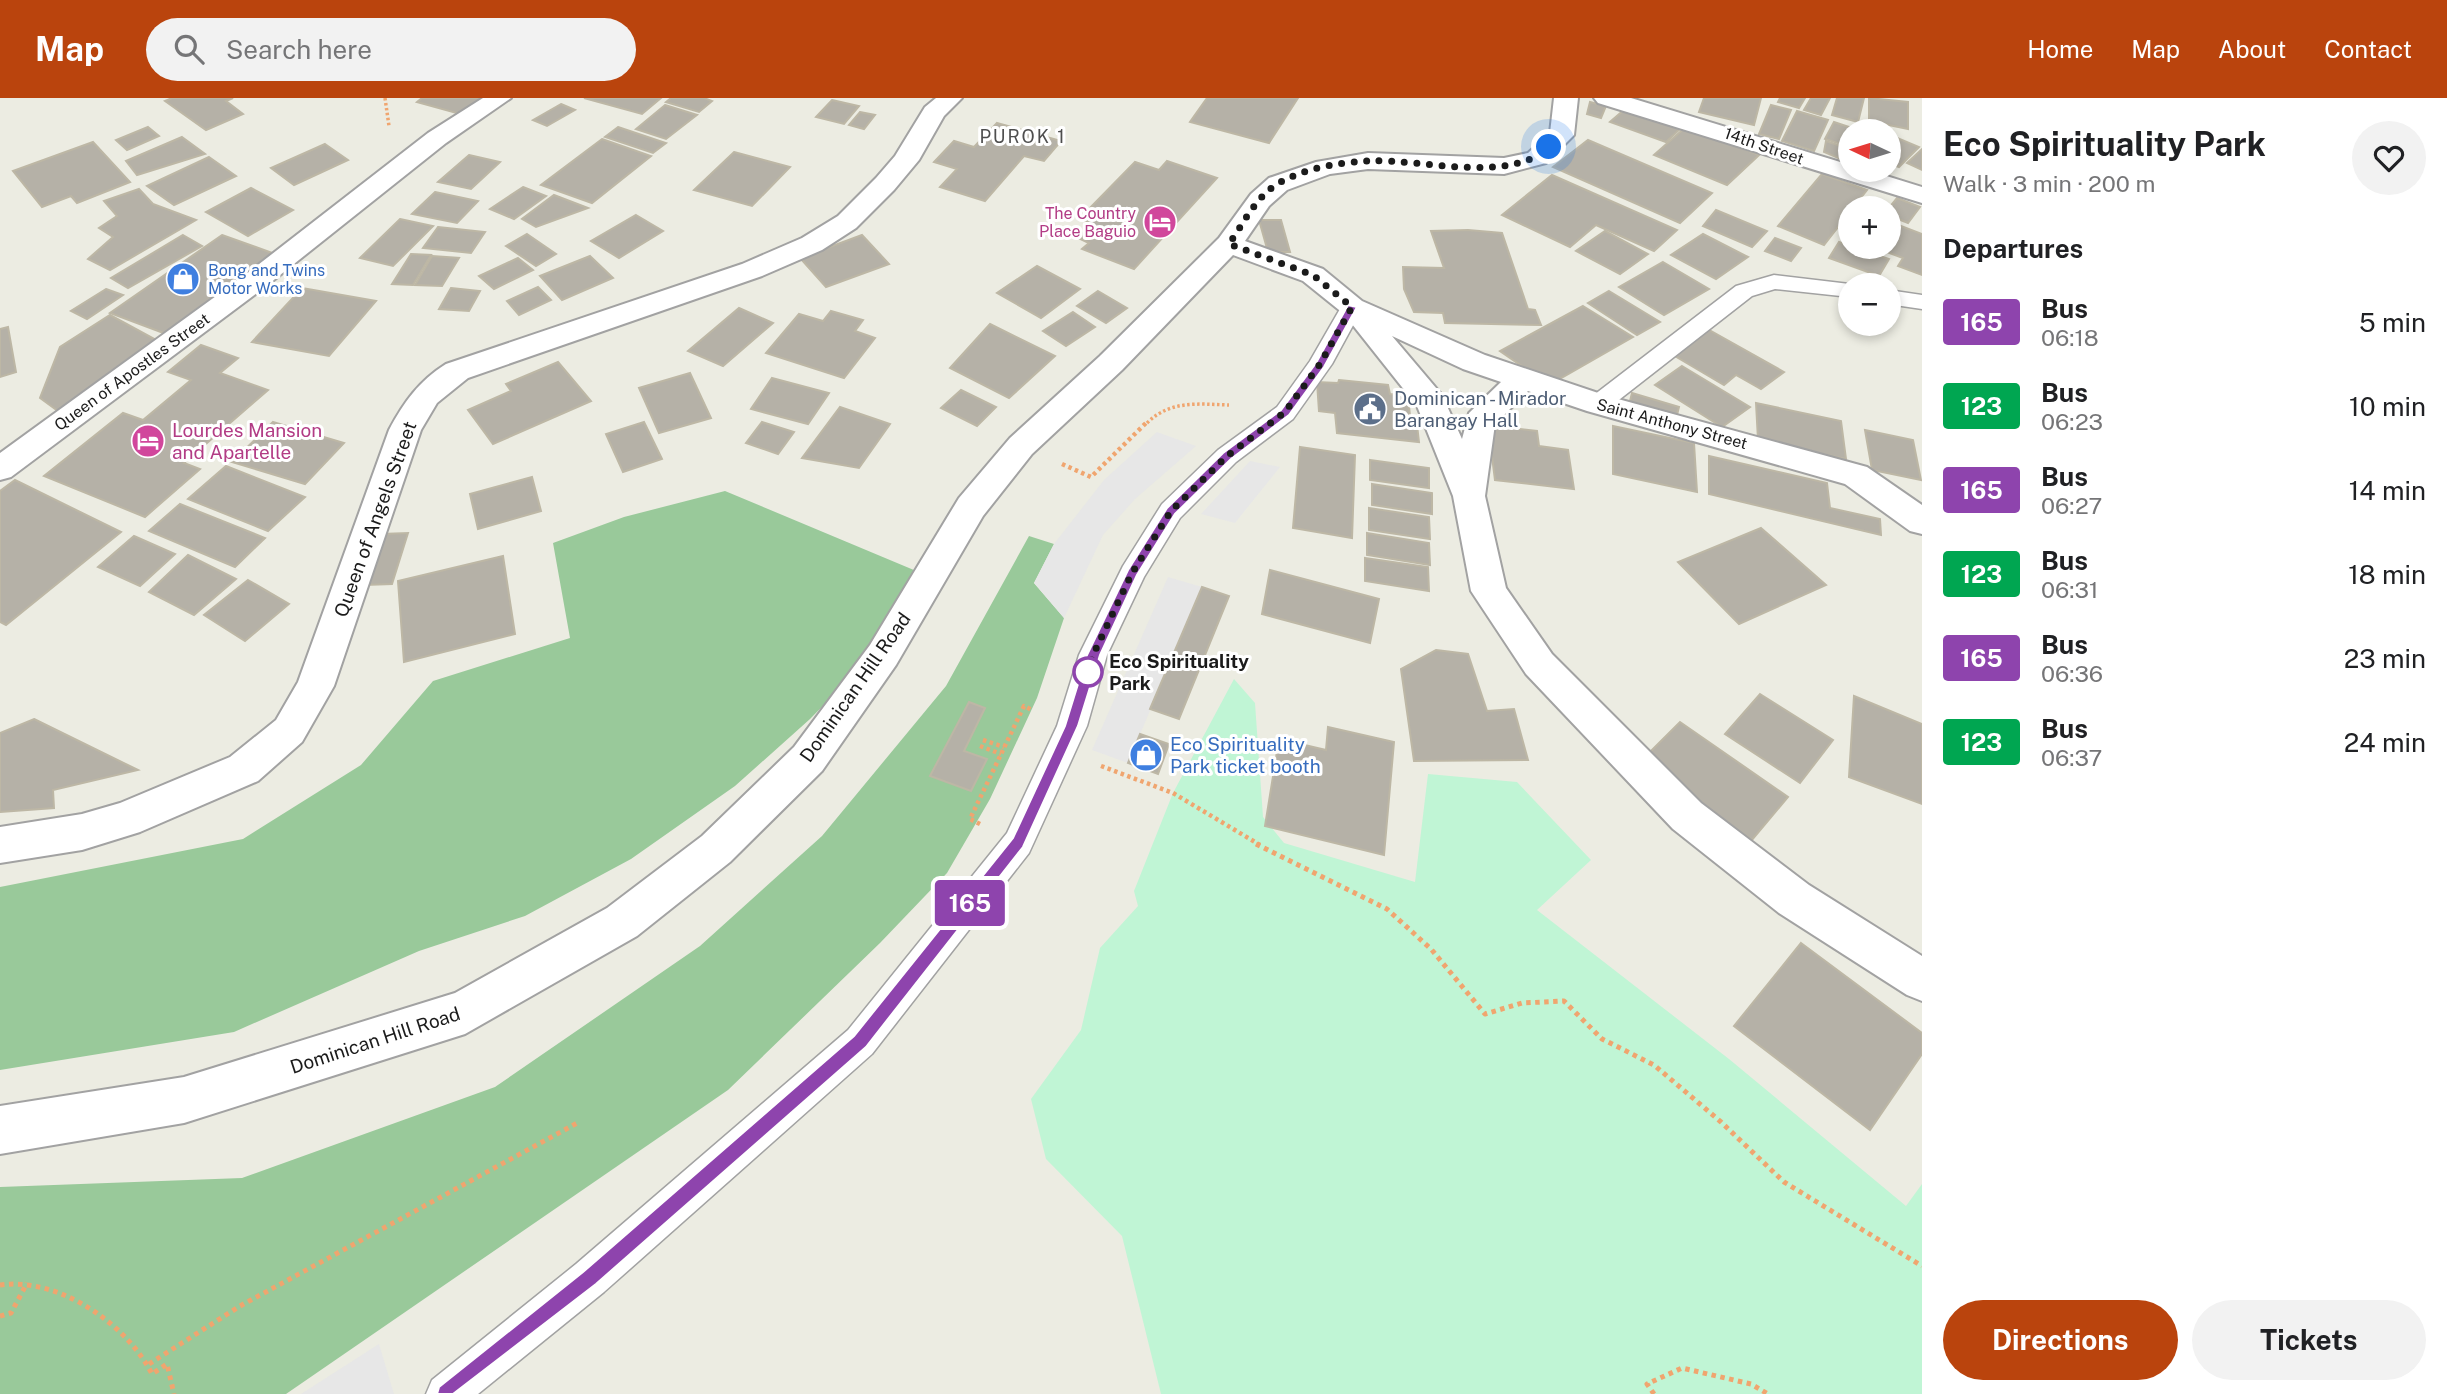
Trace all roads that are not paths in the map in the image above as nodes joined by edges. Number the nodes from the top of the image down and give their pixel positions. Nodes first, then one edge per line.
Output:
1 (499, 98) edge
2 (950, 98) edge
3 (1566, 98) edge
4 (1606, 98) edge
5 (1922, 195) edge
6 (1229, 244) junction
7 (1838, 289) edge
8 (1901, 299) edge
9 (1922, 302) edge
10 (1352, 307) junction
11 (1523, 379) junction
12 (1598, 404) junction
13 (0, 469) edge
14 (1469, 496) junction
15 (1922, 522) edge
16 (0, 845) edge
17 (1922, 980) edge
18 (0, 1130) edge
19 (446, 1394) edge

1 - 13 street, Queen of Apostles Street
2 - 16 street, Queen of Angels Street
3 - 6 street, Dominican Hill Road
4 - 5 street, 14th Street
6 - 10 street, Saint Anthony Street
6 - 18 street, Dominican Hill Road
7 - 12 lane
8 - 9 lane
10 - 11 street, Saint Anthony Street
10 - 14 street
10 - 19 lane
11 - 12 street, Saint Anthony Street
11 - 14 street
12 - 15 street, Saint Anthony Street
14 - 17 street

